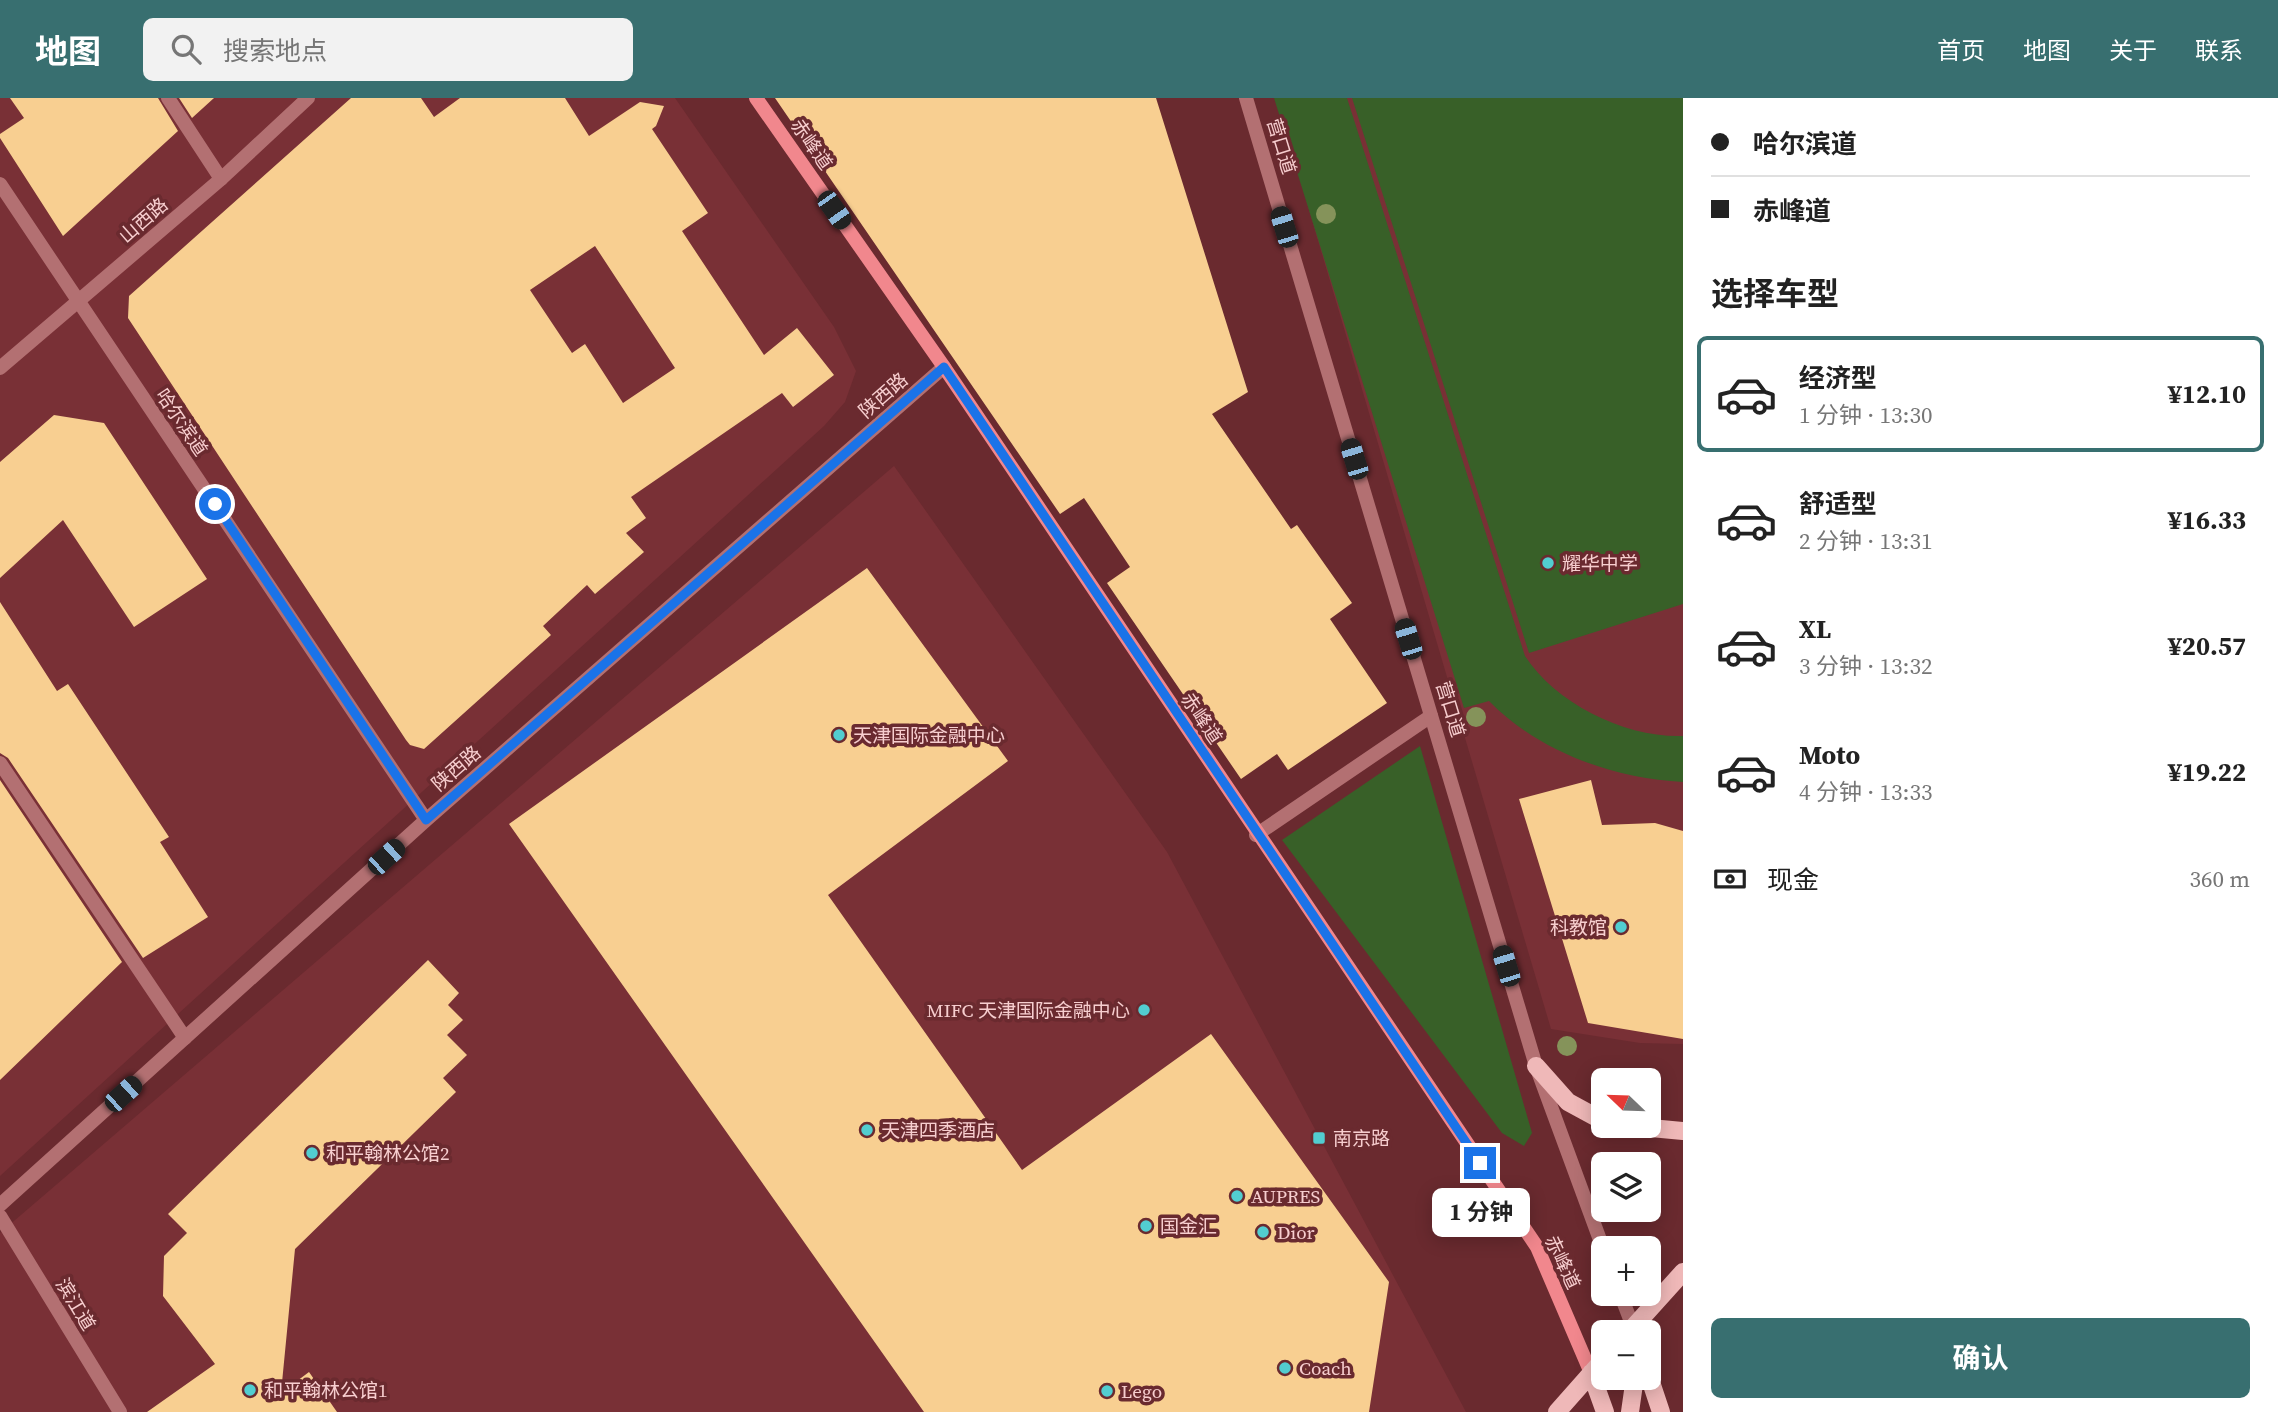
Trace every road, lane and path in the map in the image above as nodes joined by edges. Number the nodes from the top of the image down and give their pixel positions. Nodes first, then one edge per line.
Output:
1 (168, 98) edge
2 (308, 98) edge
3 (756, 98) edge
4 (1246, 98) edge
5 (221, 178) junction
6 (0, 184) edge
7 (79, 301) junction
8 (944, 367) junction
9 (0, 368) edge
10 (1431, 716) junction
11 (0, 763) edge
12 (426, 820) junction
13 (1256, 835) junction
14 (185, 1038) junction
15 (1536, 1066) junction
16 (1591, 1114) edge
17 (1661, 1129) edge
18 (1683, 1131) edge
19 (0, 1205) edge
20 (0, 1216) edge
21 (1599, 1236) edge
22 (1683, 1272) edge
23 (1642, 1320) edge
24 (1591, 1354) edge
25 (1591, 1373) edge
26 (1601, 1390) edge
27 (1633, 1390) edge
28 (1654, 1390) edge
29 (120, 1412) edge
30 (1557, 1412) edge
31 (1605, 1412) edge
32 (1630, 1412) edge
33 (1661, 1412) edge

1 - 5 street
2 - 5 street, 山西路
3 - 8 main road, 赤峰道
4 - 10 street, 营口道
5 - 7 street, 山西路
6 - 7 street, 哈尔滨道
7 - 9 street, 山西路
7 - 12 street, 哈尔滨道
8 - 12 street, 陕西路
8 - 13 main road, 赤峰道
10 - 13 street
10 - 15 street, 营口道
11 - 14 street
12 - 14 street, 陕西路
13 - 24 main road, 赤峰道
14 - 19 street, 陕西路
15 - 16 main road
15 - 21 street, 营口道
17 - 18 main road
20 - 29 street, 滨江道
22 - 23 main road
25 - 30 main road
26 - 31 main road
27 - 32 main road
28 - 33 main road

